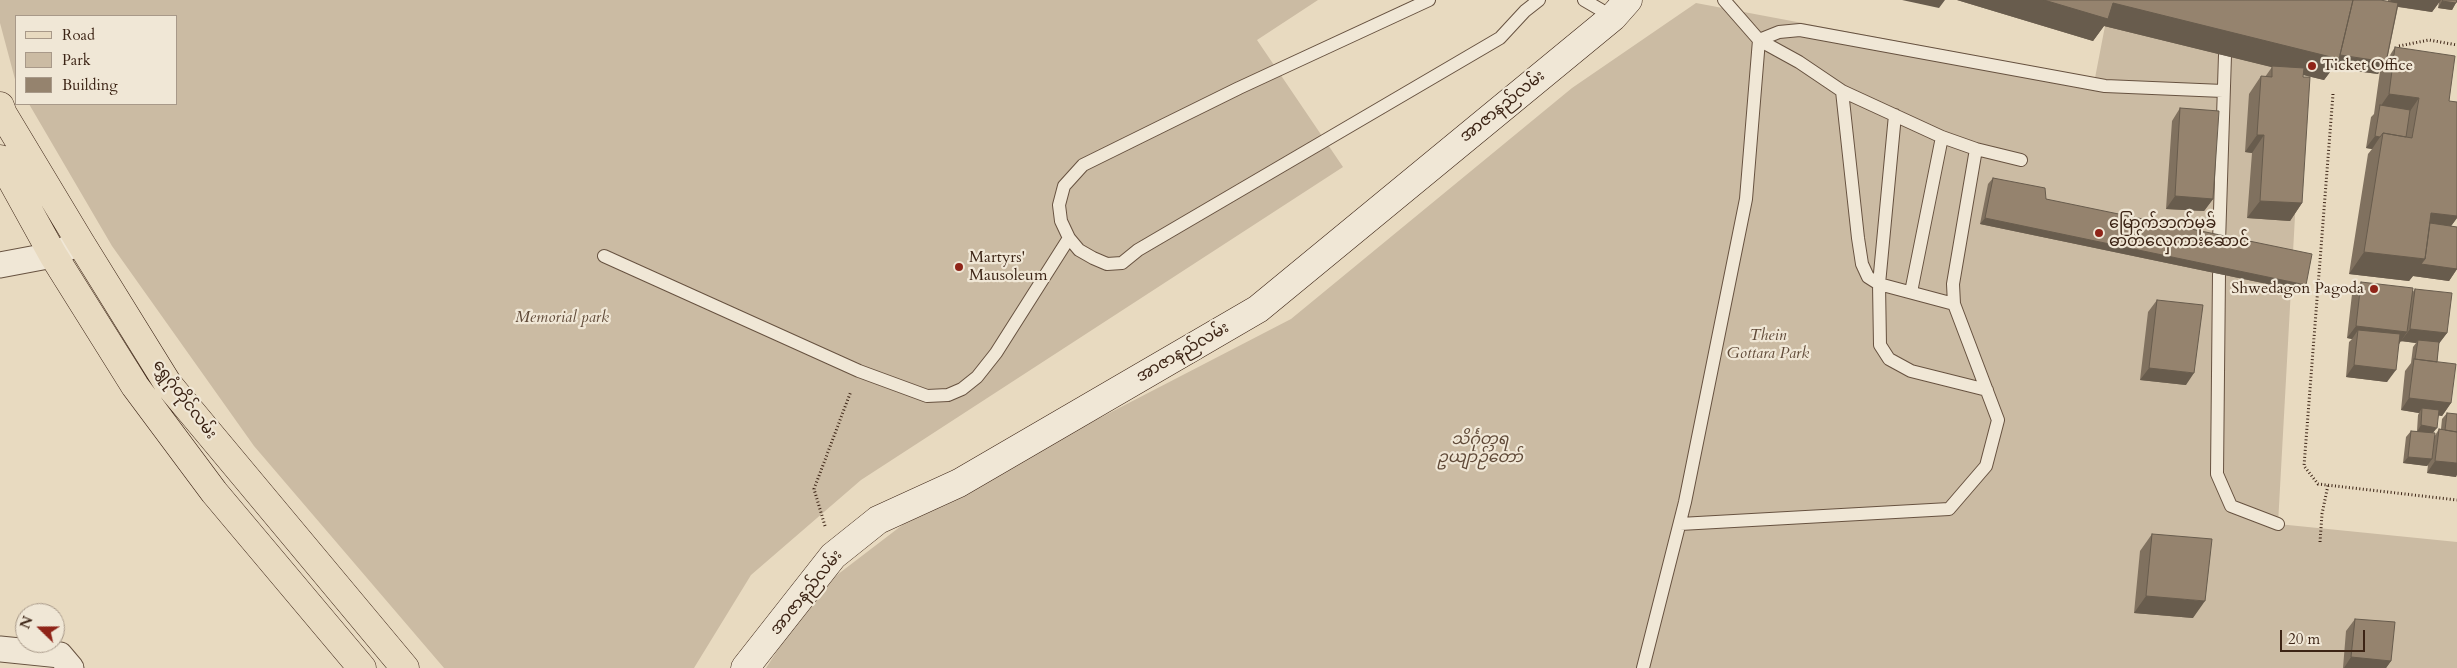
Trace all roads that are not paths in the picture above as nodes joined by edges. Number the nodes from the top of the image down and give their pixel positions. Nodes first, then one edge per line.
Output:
1 (1429, 0) edge
2 (1540, 0) edge
3 (1584, 0) edge
4 (1646, 0) edge
5 (1724, 0) edge
6 (1621, 8) edge
7 (1760, 40) junction
8 (2225, 55) edge
9 (1842, 91) junction
10 (2222, 91) junction
11 (0, 106) edge
12 (1895, 115) junction
13 (1942, 137) junction
14 (1976, 149) junction
15 (0, 159) edge
16 (2021, 160) dead end
17 (1068, 238) junction
18 (80, 242) junction
19 (2218, 242) edge
20 (53, 255) junction
21 (604, 256) dead end
22 (0, 265) edge
23 (2219, 274) edge
24 (1880, 284) junction
25 (1910, 292) junction
26 (1954, 304) junction
27 (1987, 390) junction
28 (1680, 524) junction
29 (2278, 524) dead end
30 (0, 649) edge
31 (71, 668) edge
32 (362, 668) edge
33 (405, 668) edge
34 (746, 668) edge
35 (1643, 668) edge

1 - 17 lane
2 - 17 lane
3 - 6 lane
4 - 6 main road, အာဇာနည်လမ်း
5 - 7 lane
6 - 34 main road, အာဇာနည်လမ်း
7 - 9 lane
7 - 10 lane
7 - 28 lane
8 - 10 lane
9 - 12 lane
9 - 24 lane
10 - 19 lane
11 - 18 main road, ရွှေဂုံတိုင်လမ်း
12 - 13 lane
12 - 24 lane
13 - 14 lane
13 - 25 lane
14 - 16 lane
14 - 26 lane
15 - 20 main road, ရွှေဂုံတိုင်လမ်း
17 - 21 lane
18 - 20 street
18 - 33 main road, ရွှေဂုံတိုင်လမ်း
20 - 22 street
20 - 32 main road, ရွှေဂုံတိုင်လမ်း
23 - 29 lane
24 - 25 lane
24 - 27 lane
25 - 26 lane
26 - 27 lane
27 - 28 lane
28 - 35 lane
30 - 31 street

